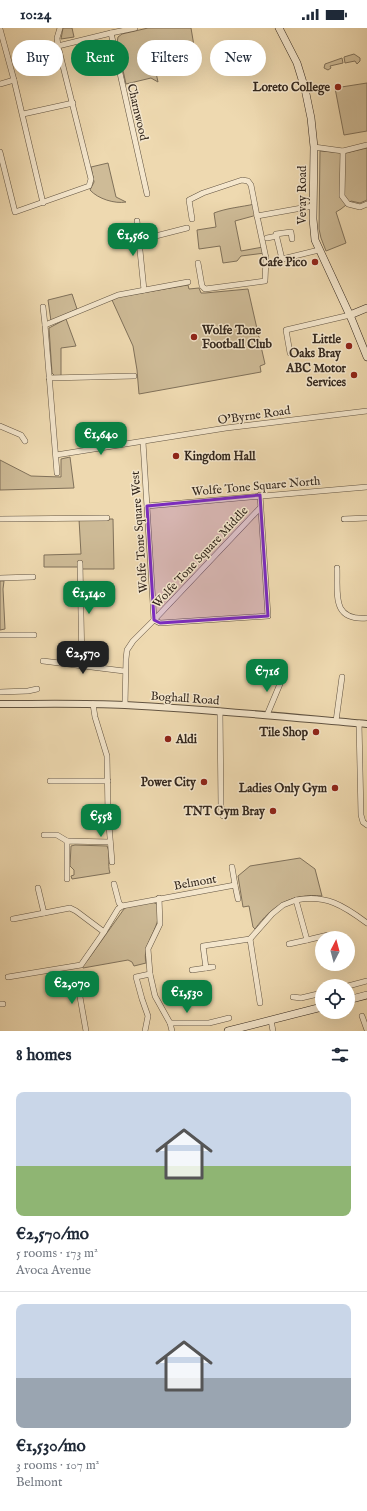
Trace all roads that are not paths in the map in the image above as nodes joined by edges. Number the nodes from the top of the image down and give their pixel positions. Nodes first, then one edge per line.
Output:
1 (60, 28) edge
2 (135, 28) edge
3 (279, 28) edge
4 (0, 29) edge
5 (111, 34) junction
6 (57, 40) edge
7 (63, 45) edge
8 (63, 65) edge
9 (14, 80) junction
10 (0, 84) edge
11 (73, 103) junction
12 (23, 114) junction
13 (367, 145) edge
14 (314, 148) junction
15 (343, 151) junction
16 (0, 152) edge
17 (147, 194) dead end
18 (43, 203) junction
19 (367, 204) edge
20 (313, 206) junction
21 (257, 216) junction
22 (192, 220) dead end
23 (137, 221) dead end
24 (187, 228) dead end
25 (277, 236) junction
26 (267, 238) dead end
27 (292, 239) dead end
28 (140, 240) junction
29 (319, 250) junction
30 (198, 263) dead end
31 (188, 282) dead end
32 (144, 290) junction
33 (43, 307) dead end
34 (367, 308) edge
35 (350, 315) junction
36 (45, 325) junction
37 (290, 353) dead end
38 (367, 357) edge
39 (134, 376) dead end
40 (49, 378) junction
41 (367, 411) edge
42 (0, 426) edge
43 (25, 441) dead end
44 (144, 442) junction
45 (56, 455) junction
46 (57, 473) dead end
47 (367, 487) edge
48 (260, 495) junction
49 (147, 506) junction
50 (260, 508) junction
51 (107, 518) dead end
52 (367, 518) edge
53 (0, 519) edge
54 (344, 519) dead end
55 (80, 563) dead end
56 (337, 568) dead end
57 (33, 577) dead end
58 (0, 578) edge
59 (367, 618) edge
60 (154, 620) junction
61 (0, 635) edge
62 (34, 635) dead end
63 (43, 661) dead end
64 (82, 666) junction
65 (124, 672) junction
66 (280, 673) dead end
67 (342, 677) dead end
68 (37, 689) dead end
69 (0, 692) edge
70 (0, 704) edge
71 (93, 704) junction
72 (125, 705) junction
73 (220, 711) junction
74 (267, 714) junction
75 (336, 721) junction
76 (358, 724) junction
77 (367, 724) edge
78 (50, 781) dead end
79 (108, 782) junction
80 (223, 816) dead end
81 (367, 825) edge
82 (44, 835) dead end
83 (67, 841) junction
84 (110, 842) junction
85 (112, 862) dead end
86 (232, 867) dead end
87 (67, 879) dead end
88 (114, 884) dead end
89 (235, 885) junction
90 (38, 888) dead end
91 (159, 898) junction
92 (238, 899) dead end
93 (296, 900) junction
94 (122, 906) junction
95 (44, 913) junction
96 (13, 919) dead end
97 (367, 923) edge
98 (104, 932) junction
99 (315, 938) edge
100 (250, 939) junction
101 (307, 940) junction
102 (289, 944) dead end
103 (213, 967) dead end
104 (206, 968) junction
105 (134, 970) dead end
106 (192, 970) dead end
107 (150, 974) junction
108 (8, 977) dead end
109 (136, 977) junction
110 (367, 981) edge
111 (57, 982) dead end
112 (355, 984) edge
113 (315, 995) edge
114 (367, 996) edge
115 (293, 997) dead end
116 (355, 999) edge
117 (260, 1002) dead end
118 (315, 1009) edge
119 (362, 1016) dead end
120 (229, 1018) dead end
121 (270, 1020) junction
122 (170, 1023) junction
123 (367, 1030) edge
124 (86, 1031) edge
125 (145, 1031) edge
126 (172, 1031) edge
127 (228, 1031) edge
128 (273, 1031) edge

1 - 6 street
2 - 5 street
3 - 14 main road, Vevay Road
4 - 9 street
5 - 7 street
5 - 17 street, Charnwood
8 - 11 street
9 - 10 street
9 - 12 street
11 - 12 street
11 - 18 street
12 - 18 street
13 - 15 street
14 - 15 street
14 - 20 main road, Vevay Road
15 - 19 street
16 - 18 street
20 - 21 street
20 - 29 main road, Vevay Road
21 - 22 street
21 - 30 street
23 - 28 street
24 - 28 street
25 - 26 street
25 - 27 street
25 - 29 street
28 - 32 street
29 - 35 main road, Vevay Road
31 - 32 street
32 - 36 street
33 - 36 street
34 - 35 main road
35 - 37 street
35 - 38 main road, Vevay Road
36 - 40 street
39 - 40 street
40 - 45 street
41 - 44 street, O'Byrne Road
42 - 43 street
44 - 45 street, O'Byrne Road
44 - 49 street, Wolfe Tone Square West
45 - 46 street
47 - 48 street, Wolfe Tone Square North
48 - 49 street, Wolfe Tone Square North
48 - 50 street
49 - 60 street, Wolfe Tone Square West
50 - 60 street, Wolfe Tone Square Middle
50 - 60 street
51 - 53 street
52 - 54 street
55 - 64 street
56 - 59 street
57 - 58 street
60 - 65 street
61 - 62 street
63 - 64 street
64 - 65 street
65 - 72 street
66 - 74 street
67 - 75 street
68 - 69 street
70 - 71 street, Boghall Road
71 - 72 street, Boghall Road
71 - 79 street
72 - 73 street, Boghall Road
73 - 74 street, Boghall Road
73 - 80 street
74 - 75 street, Boghall Road
75 - 76 street, Boghall Road
76 - 77 street, Boghall Road
76 - 81 street
78 - 79 street
79 - 84 street
82 - 83 street
83 - 84 street
83 - 87 street
84 - 85 street
86 - 89 street, Belmont
88 - 94 street
89 - 91 street, Belmont
89 - 92 street, Belmont
90 - 95 street
91 - 94 street, Belmont
91 - 107 street, Belmont
93 - 97 street
93 - 100 street
93 - 101 street
94 - 98 street
95 - 96 street
95 - 98 street
98 - 108 street
99 - 101 street
100 - 104 street
100 - 117 street
101 - 102 street
103 - 104 street
104 - 106 street
105 - 109 street
107 - 109 street
107 - 122 street, Belmont
109 - 125 street
110 - 112 street
111 - 124 street
113 - 115 street
114 - 116 main road
118 - 121 main road
119 - 123 street
120 - 122 street
121 - 127 main road
121 - 128 street
122 - 126 street, Belmont

